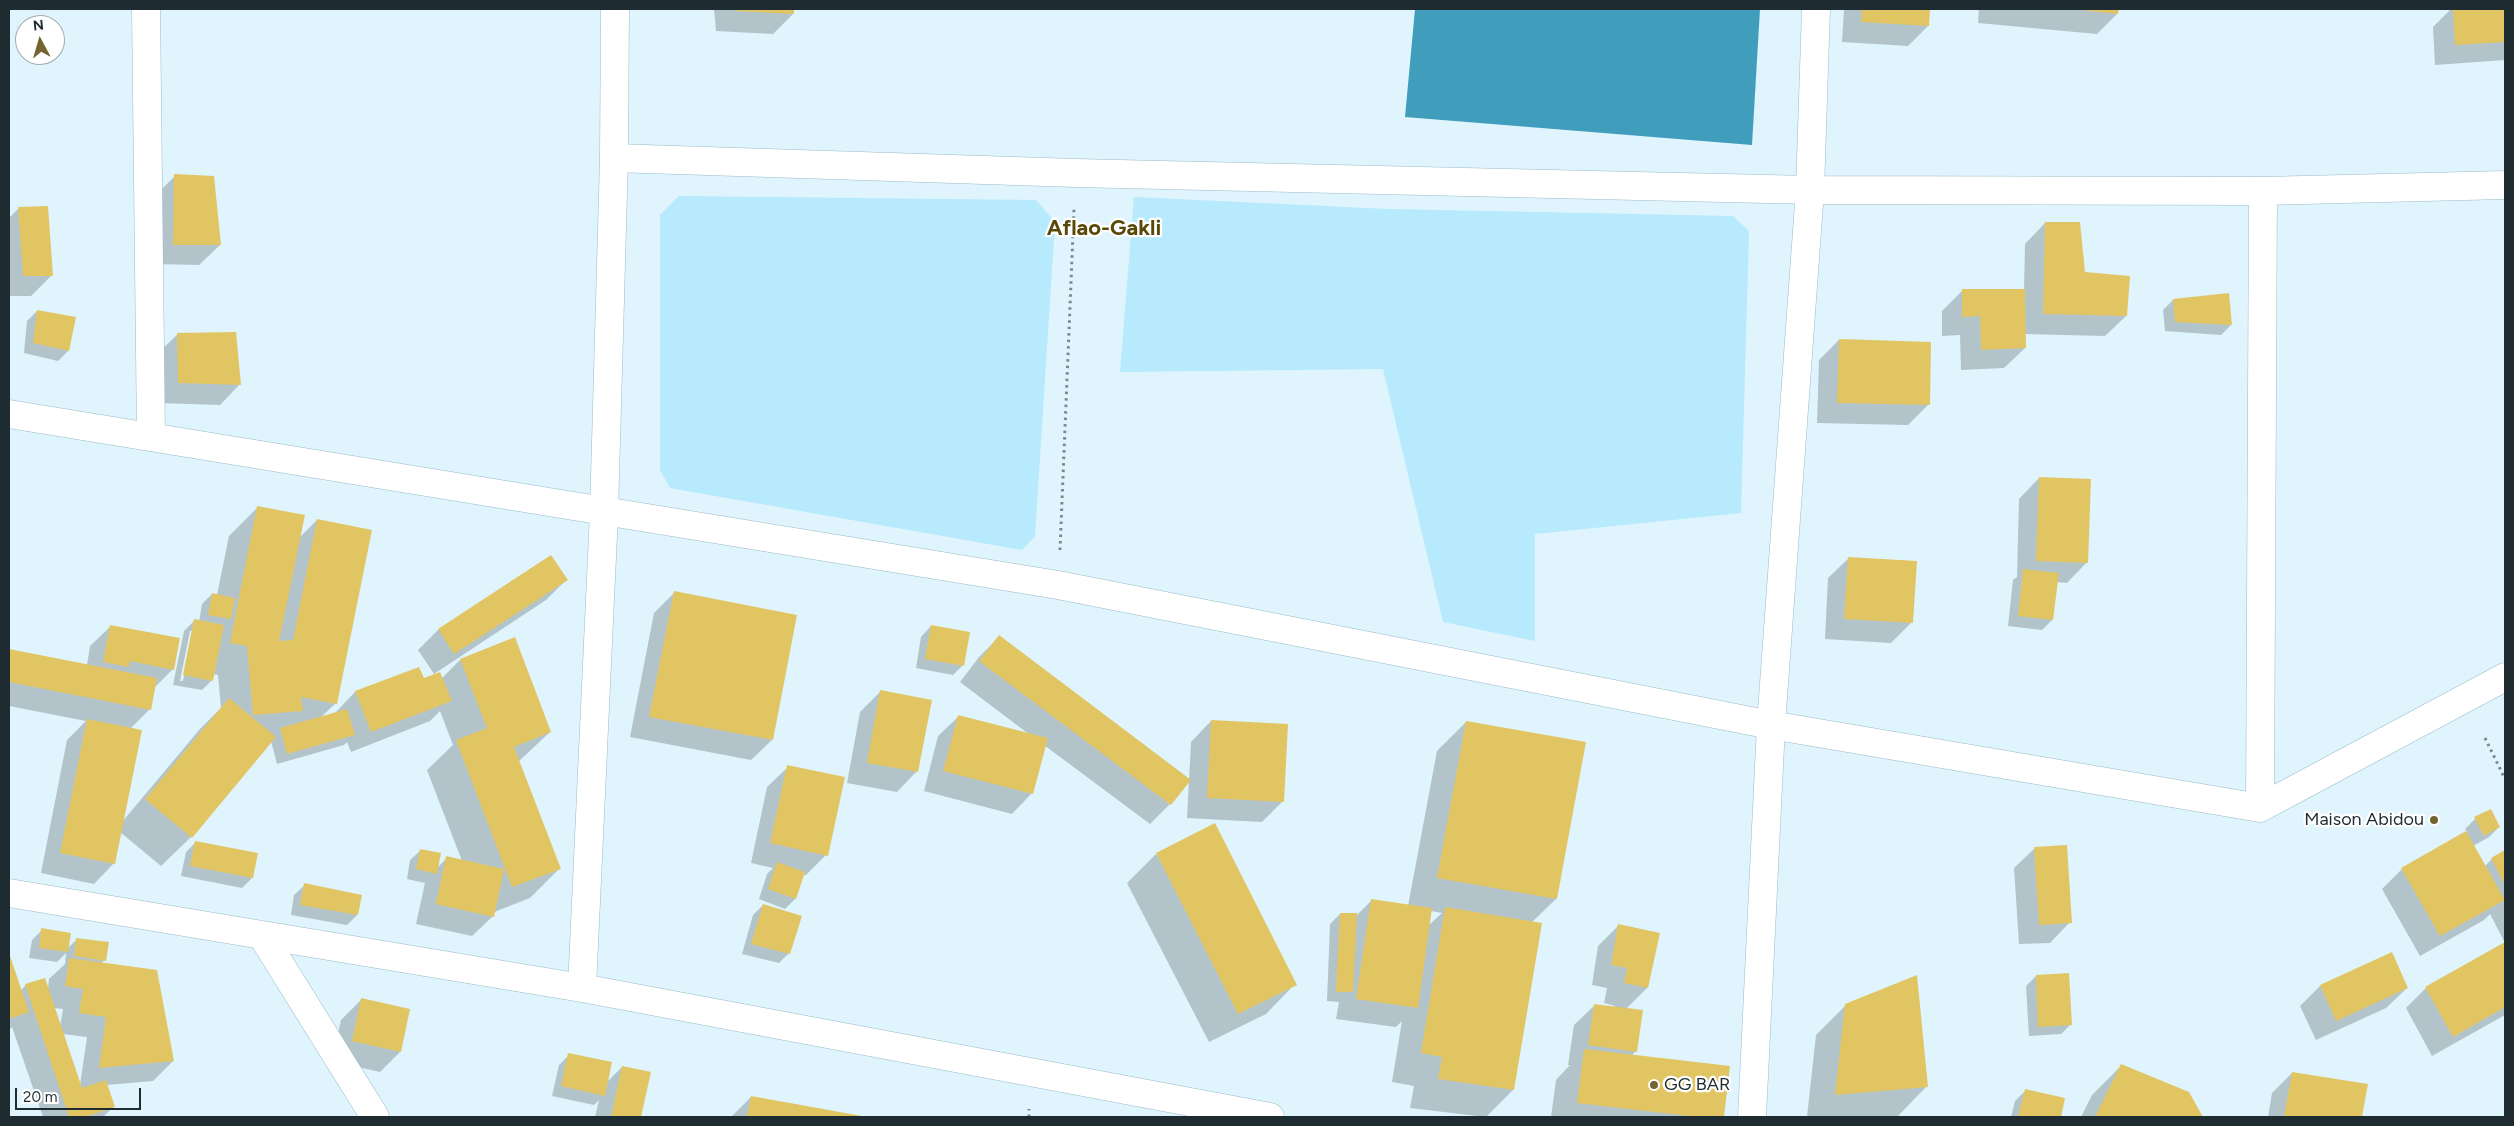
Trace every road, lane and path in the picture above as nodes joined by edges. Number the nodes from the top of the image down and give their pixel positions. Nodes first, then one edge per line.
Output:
1 (146, 9) edge
2 (615, 9) edge
3 (1816, 9) edge
4 (614, 158) junction
5 (1076, 173) junction
6 (2505, 185) edge
7 (1810, 190) junction
8 (2263, 191) junction
9 (9, 414) edge
10 (151, 436) junction
11 (604, 513) junction
12 (1058, 585) junction
13 (2505, 677) edge
14 (1771, 725) junction
15 (2485, 738) dead end
16 (2505, 779) edge
17 (2260, 808) junction
18 (9, 893) edge
19 (263, 937) junction
20 (582, 988) junction
21 (375, 1117) edge
22 (1270, 1117) edge
23 (1752, 1117) edge

1 - 10 street
2 - 4 street
3 - 7 street
4 - 5 street
4 - 11 street
5 - 7 street
5 - 12 path
6 - 8 street
7 - 8 street
7 - 14 street
8 - 17 street
9 - 10 street
10 - 11 street
11 - 12 street
11 - 20 street
12 - 14 street
13 - 17 street
14 - 17 street
14 - 23 street
15 - 16 path
18 - 19 street
19 - 20 street
19 - 21 street
20 - 22 street

